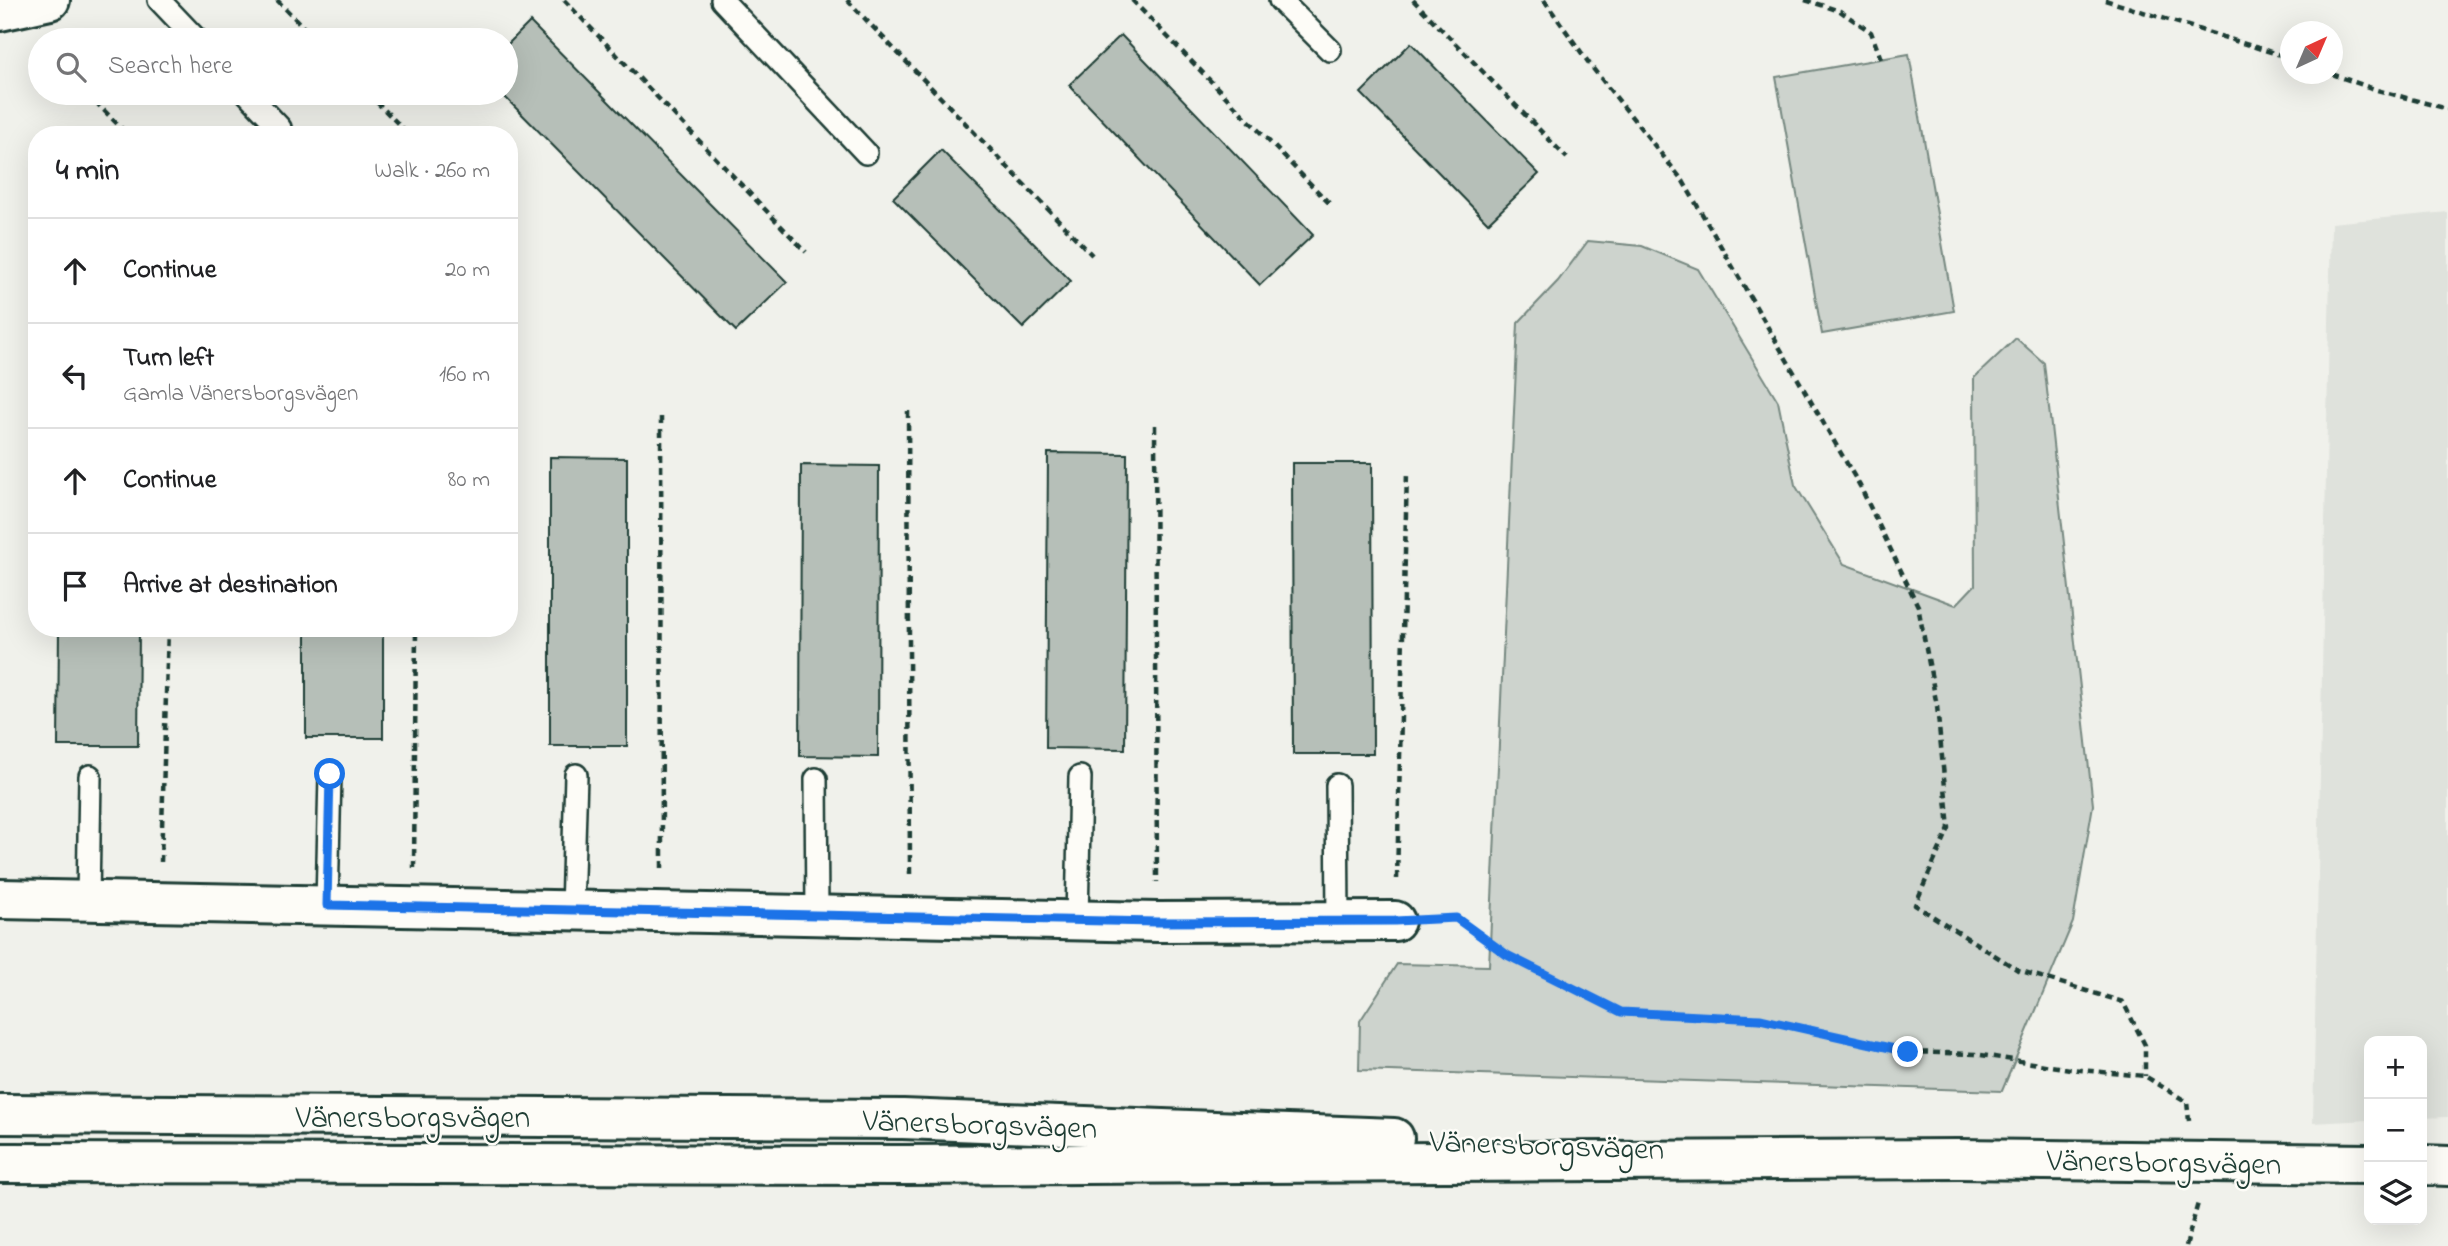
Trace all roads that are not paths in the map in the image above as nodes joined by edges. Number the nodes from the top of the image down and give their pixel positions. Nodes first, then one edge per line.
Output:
1 (50, 0) edge
2 (159, 0) edge
3 (722, 0) edge
4 (1280, 0) edge
5 (0, 11) edge
6 (186, 28) edge
7 (1330, 50) dead end
8 (259, 105) edge
9 (279, 126) edge
10 (866, 153) dead end
11 (330, 774) dead end
12 (576, 775) dead end
13 (90, 776) dead end
14 (1080, 777) dead end
15 (816, 779) dead end
16 (1336, 785) dead end
17 (0, 899) edge
18 (88, 901) junction
19 (327, 905) junction
20 (572, 910) junction
21 (817, 915) junction
22 (1077, 920) junction
23 (1395, 921) road end
24 (1338, 922) junction
25 (0, 1114) edge
26 (1959, 1159) junction
27 (0, 1163) edge
28 (2364, 1164) edge
29 (2427, 1165) edge
30 (2448, 1166) edge

1 - 5 main road
2 - 6 lane
3 - 10 lane
4 - 7 lane
8 - 9 lane
11 - 19 lane
12 - 20 lane
13 - 18 lane
14 - 22 lane
15 - 21 lane
16 - 24 lane
17 - 18 main road
18 - 19 main road
19 - 20 main road
20 - 21 main road
21 - 22 main road
22 - 24 main road
23 - 24 main road
25 - 26 main road, Vänersborgsvägen
26 - 27 main road, Vänersborgsvägen
26 - 28 main road, Vänersborgsvägen
29 - 30 main road

